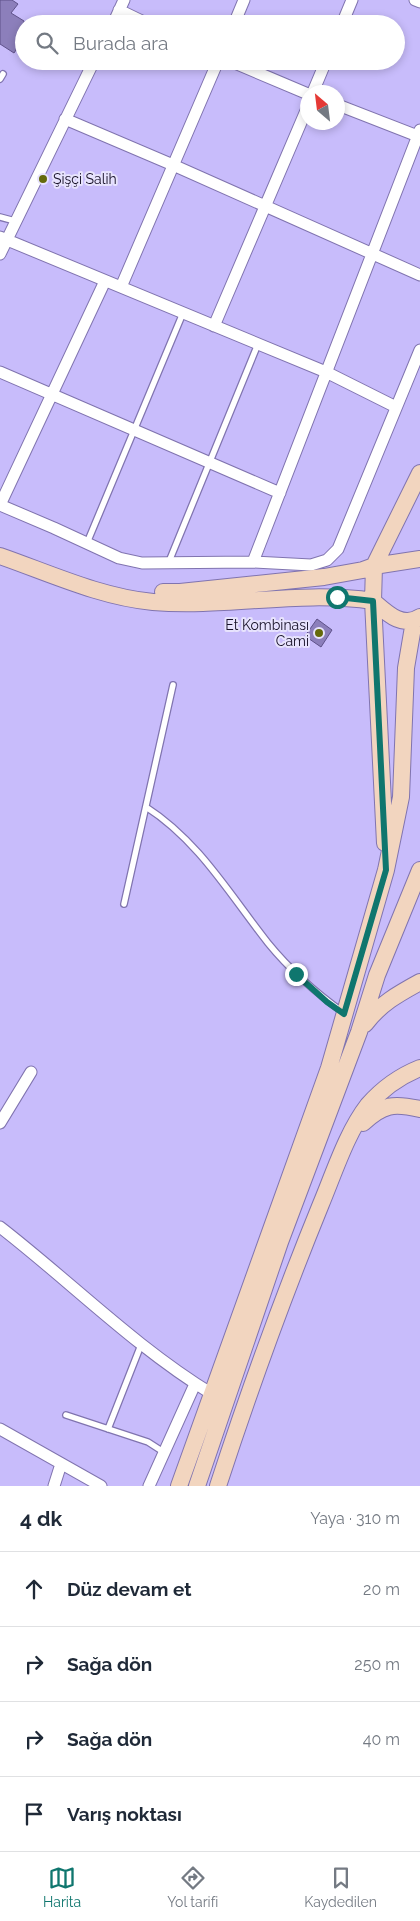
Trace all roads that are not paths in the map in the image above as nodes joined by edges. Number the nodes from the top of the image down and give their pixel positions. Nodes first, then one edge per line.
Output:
1 (244, 0) edge
2 (352, 0) edge
3 (415, 0) edge
4 (420, 2) edge
5 (122, 5) edge
6 (136, 15) edge
7 (238, 15) edge
8 (346, 15) edge
9 (90, 70) edge
10 (214, 70) edge
11 (251, 70) edge
12 (322, 70) edge
13 (316, 85) edge
14 (300, 91) edge
15 (345, 108) edge
16 (65, 119) junction
17 (300, 125) edge
18 (419, 134) edge
19 (174, 165) junction
20 (265, 206) junction
21 (0, 217) edge
22 (15, 221) junction
23 (3, 239) edge
24 (0, 254) edge
25 (372, 254) junction
26 (420, 275) edge
27 (105, 281) junction
28 (121, 287) junction
29 (183, 313) junction
30 (214, 326) junction
31 (258, 344) junction
32 (420, 350) edge
33 (0, 372) edge
34 (326, 372) junction
35 (53, 393) junction
36 (396, 407) junction
37 (134, 429) junction
38 (210, 462) junction
39 (420, 473) edge
40 (280, 493) junction
41 (0, 505) edge
42 (87, 543) junction
43 (0, 546) edge
44 (0, 556) edge
45 (420, 559) edge
46 (253, 562) junction
47 (168, 564) junction
48 (374, 566) junction
49 (373, 601) junction
50 (418, 622) edge
51 (173, 685) dead end
52 (146, 807) junction
53 (386, 870) junction
54 (420, 870) edge
55 (124, 904) dead end
56 (420, 982) edge
57 (344, 1014) junction
58 (359, 1032) junction
59 (420, 1068) edge
60 (31, 1072) dead end
61 (420, 1109) edge
62 (0, 1123) edge
63 (349, 1137) junction
64 (0, 1227) edge
65 (141, 1344) junction
66 (195, 1384) junction
67 (212, 1394) junction
68 (66, 1415) dead end
69 (0, 1429) edge
70 (108, 1429) junction
71 (165, 1453) junction
72 (61, 1464) junction
73 (54, 1486) edge
74 (101, 1486) edge
75 (150, 1486) edge
76 (179, 1486) edge
77 (197, 1486) edge
78 (218, 1486) edge

1 - 7 street
2 - 8 street
3 - 4 street
5 - 6 street
9 - 16 street
10 - 19 street
11 - 14 street
12 - 13 street
15 - 18 street
16 - 19 street
16 - 22 street
17 - 20 street
18 - 25 street
19 - 20 street
19 - 28 street
20 - 25 street
20 - 30 street
21 - 22 lane
22 - 23 street
23 - 24 street
23 - 27 street
25 - 26 street
25 - 34 street
27 - 28 street
27 - 35 street
28 - 29 street
29 - 30 street
29 - 37 lane
30 - 31 street
31 - 34 street
31 - 38 lane
32 - 36 street
33 - 35 street
34 - 36 street
34 - 40 street
35 - 37 street
35 - 41 street
36 - 46 street
37 - 38 street
37 - 42 lane
38 - 40 street
38 - 47 lane
39 - 48 main road
40 - 46 street
41 - 42 street
42 - 47 street
43 - 48 main road
44 - 49 main road
45 - 48 main road
46 - 47 street
48 - 49 main road
49 - 50 main road
49 - 53 main road
50 - 53 main road
51 - 52 lane
52 - 55 lane
52 - 57 lane
53 - 57 main road
54 - 58 main road
56 - 58 main road
57 - 67 main road
58 - 77 main road
59 - 63 main road
60 - 62 street
61 - 63 main road
63 - 78 main road
64 - 65 street
65 - 66 street
65 - 70 lane
66 - 67 street
66 - 71 street
67 - 76 main road
68 - 70 lane
69 - 72 street
70 - 71 lane
71 - 75 street
72 - 73 street
72 - 74 street

